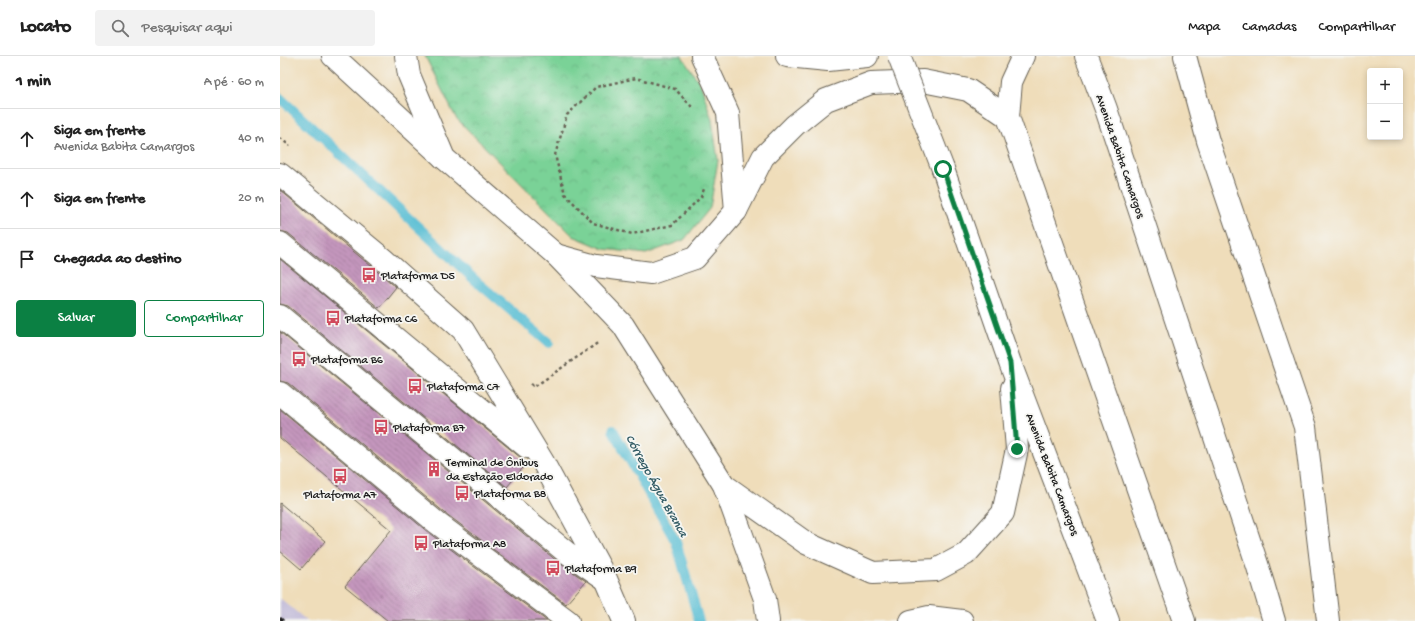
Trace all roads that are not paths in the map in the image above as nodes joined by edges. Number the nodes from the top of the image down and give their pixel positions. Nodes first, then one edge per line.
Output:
1 (333, 56) edge
2 (406, 56) edge
3 (702, 56) edge
4 (787, 56) edge
5 (867, 56) edge
6 (899, 56) edge
7 (1023, 56) edge
8 (1086, 56) edge
9 (1185, 56) edge
10 (1008, 116) junction
11 (444, 158) junction
12 (280, 174) edge
13 (736, 211) junction
14 (280, 243) edge
15 (556, 255) junction
16 (280, 316) edge
17 (1010, 363) junction
18 (280, 393) edge
19 (543, 462) junction
20 (724, 485) junction
21 (606, 579) junction
22 (568, 621) edge
23 (624, 621) edge
24 (768, 621) edge
25 (911, 621) edge
26 (962, 621) edge
27 (1108, 621) edge
28 (1184, 621) edge
29 (1274, 621) edge
30 (1328, 621) edge

1 - 11 main road
2 - 11 main road
3 - 13 main road
4 - 5 main road
6 - 17 main road, Avenida Babita Camargos, bridge
7 - 10 main road
8 - 29 main road, Avenida Babita Camargos
9 - 30 main road
10 - 13 main road
10 - 28 main road
11 - 15 main road
12 - 19 main road
13 - 15 main road
14 - 19 main road
15 - 20 main road
16 - 21 main road
17 - 20 main road
17 - 27 main road, Avenida Babita Camargos
18 - 22 main road
19 - 21 main road
20 - 24 main road
21 - 23 main road
25 - 26 main road

